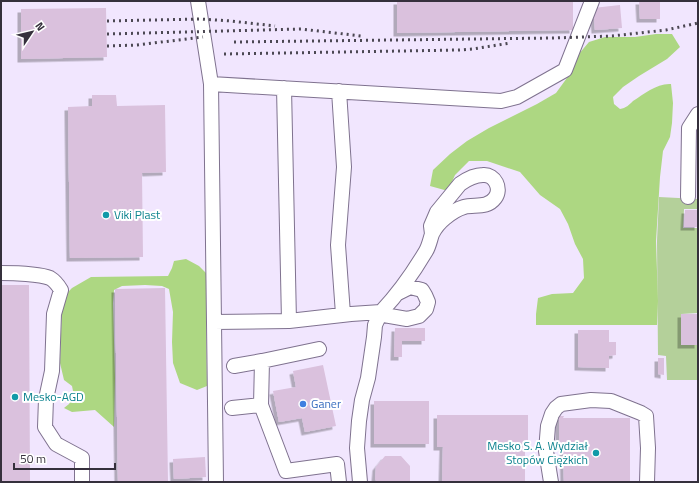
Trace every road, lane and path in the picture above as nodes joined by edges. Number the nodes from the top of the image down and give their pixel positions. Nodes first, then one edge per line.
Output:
1 (198, 1) edge
2 (592, 1) edge
3 (211, 84) junction
4 (284, 88) junction
5 (339, 91) junction
6 (698, 114) edge
7 (688, 197) dead end
8 (432, 234) junction
9 (1, 273) edge
10 (397, 294) junction
11 (380, 312) junction
12 (343, 314) junction
13 (289, 321) junction
14 (214, 322) junction
15 (318, 350) dead end
16 (262, 361) junction
17 (234, 366) dead end
18 (261, 405) junction
19 (232, 408) dead end
20 (82, 482) edge
21 (216, 482) edge
22 (339, 482) edge
23 (360, 482) edge
24 (551, 482) edge
25 (647, 482) edge

1 - 3 lane
2 - 5 lane
3 - 4 lane
3 - 14 lane
4 - 5 lane
4 - 13 lane
5 - 12 lane
6 - 7 lane
8 - 8 lane
8 - 10 lane
9 - 20 lane
10 - 11 lane
10 - 11 lane
11 - 12 lane
11 - 23 lane
12 - 13 lane
13 - 14 lane
14 - 21 lane
15 - 16 lane
16 - 17 lane
16 - 18 lane
18 - 19 lane
18 - 22 lane
24 - 25 lane

